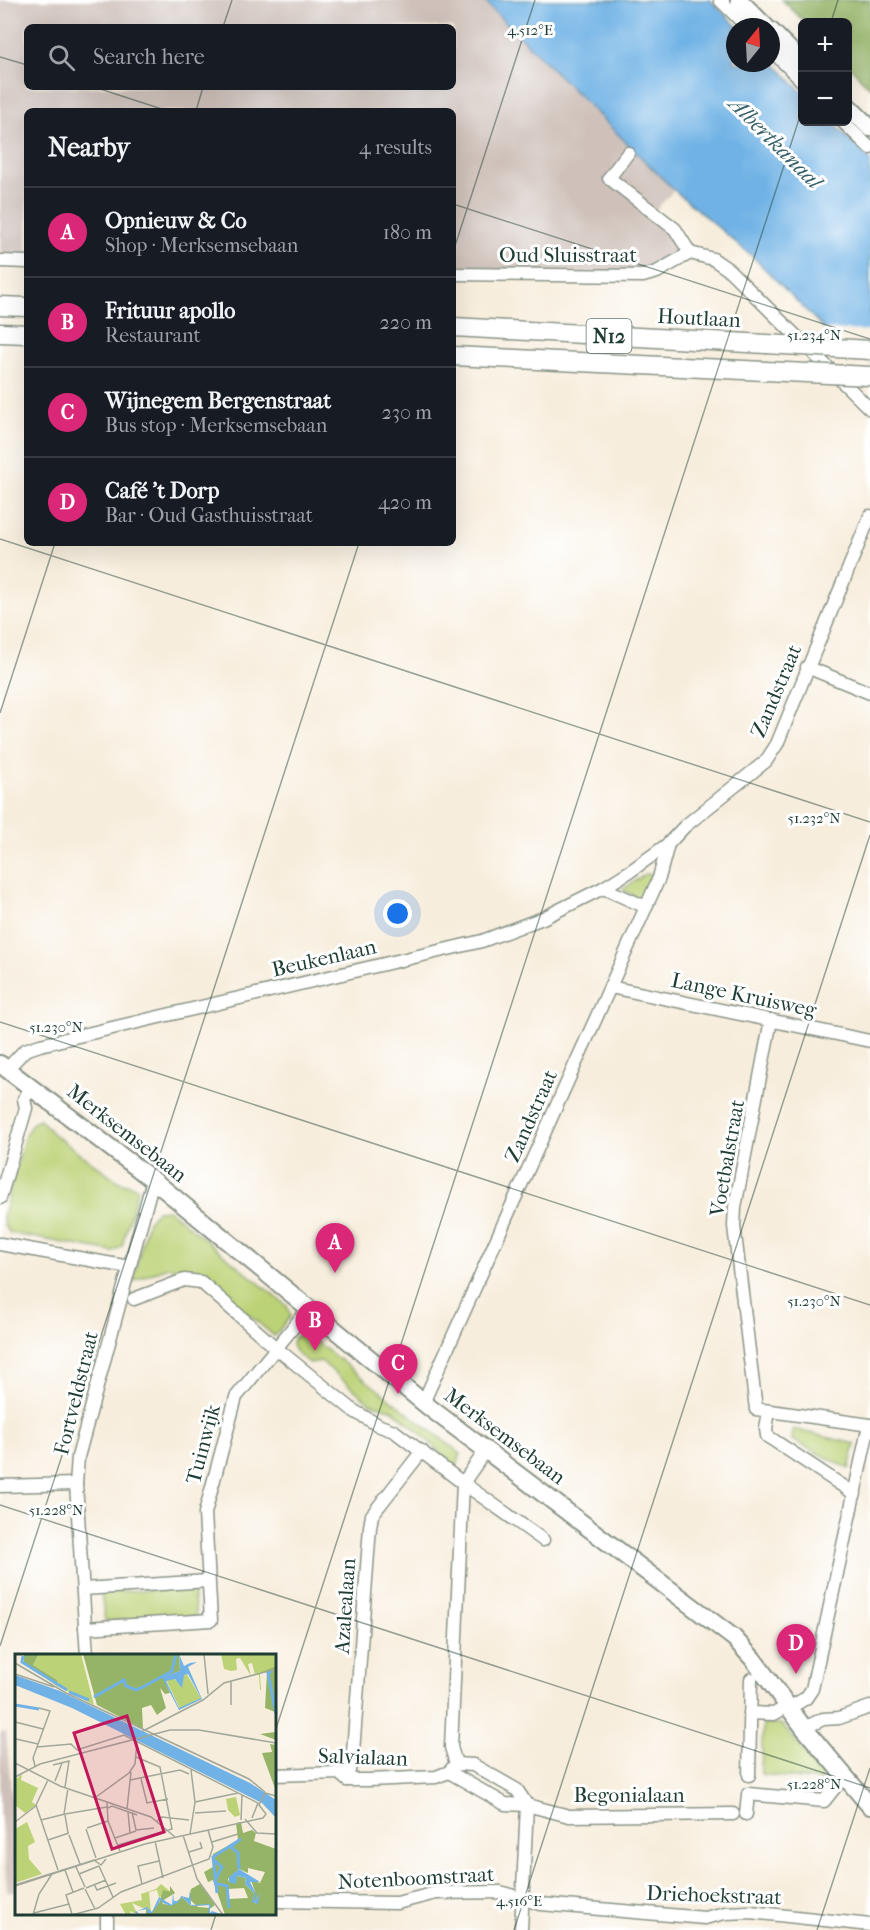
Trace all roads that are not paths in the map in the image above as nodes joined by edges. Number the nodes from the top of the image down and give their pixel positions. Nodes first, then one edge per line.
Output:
1 (720, 0) edge
2 (739, 0) edge
3 (738, 18) edge
4 (757, 18) edge
5 (780, 41) edge
6 (798, 58) edge
7 (780, 59) edge
8 (798, 77) edge
9 (852, 110) edge
10 (847, 126) edge
11 (870, 128) edge
12 (870, 148) edge
13 (628, 153) dead end
14 (690, 253) junction
15 (0, 261) edge
16 (24, 262) edge
17 (456, 274) edge
18 (0, 306) edge
19 (24, 307) edge
20 (456, 327) edge
21 (0, 333) edge
22 (24, 334) edge
23 (870, 350) edge
24 (456, 356) edge
25 (870, 376) edge
26 (870, 409) edge
27 (870, 516) edge
28 (807, 667) junction
29 (870, 693) edge
30 (668, 844) junction
31 (603, 888) junction
32 (646, 907) junction
33 (610, 987) junction
34 (771, 1020) junction
35 (870, 1041) edge
36 (4, 1066) edge
37 (32, 1087) junction
38 (153, 1180) junction
39 (0, 1198) edge
40 (0, 1244) edge
41 (129, 1267) junction
42 (134, 1299) dead end
43 (309, 1308) junction
44 (276, 1348) junction
45 (423, 1402) junction
46 (769, 1412) junction
47 (869, 1425) edge
48 (486, 1450) junction
49 (422, 1451) junction
50 (463, 1483) junction
51 (76, 1484) junction
52 (0, 1486) edge
53 (855, 1494) junction
54 (543, 1540) dead end
55 (208, 1581) junction
56 (83, 1589) junction
57 (85, 1628) junction
58 (87, 1654) edge
59 (751, 1679) dead end
60 (788, 1706) junction
61 (870, 1707) edge
62 (750, 1713) junction
63 (804, 1728) junction
64 (453, 1768) junction
65 (276, 1775) edge
66 (749, 1775) dead end
67 (844, 1776) junction
68 (347, 1780) junction
69 (527, 1805) junction
70 (870, 1806) edge
71 (733, 1814) dead end
72 (746, 1814) dead end
73 (522, 1898) junction
74 (276, 1901) edge
75 (870, 1925) edge
76 (521, 1930) edge

1 - 3 street
2 - 4 main road
5 - 6 main road
7 - 8 street
9 - 11 main road
10 - 12 street
13 - 14 street
14 - 17 street, Oud Sluisstraat
14 - 26 street
15 - 16 street
18 - 19 main road
20 - 23 main road, Houtlaan / N12, bridge
21 - 22 main road
24 - 25 main road, N12, bridge
27 - 28 street, Zandstraat
28 - 29 street
28 - 30 street, Zandstraat
30 - 31 street, Zandstraat
30 - 32 street, Zandstraat
31 - 32 street
31 - 36 street, Beukenlaan
32 - 33 street, Zandstraat
33 - 34 street, Lange Kruisweg
33 - 45 street, Zandstraat
34 - 35 street, Lange Kruisweg
34 - 46 street, Voetbalstraat
36 - 37 main road, Merksemsebaan
37 - 38 main road, Merksemsebaan
37 - 39 street
38 - 41 street, Fortveldstraat
38 - 43 main road, Merksemsebaan
40 - 41 street
41 - 51 street, Fortveldstraat
42 - 44 street
43 - 44 street, Tuinwijk
43 - 45 main road, Merksemsebaan
44 - 49 street
44 - 55 street, Tuinwijk
45 - 48 main road, Merksemsebaan
46 - 47 street
46 - 53 street
47 - 53 street
48 - 50 street
48 - 60 main road, Merksemsebaan
49 - 50 street
49 - 68 street, Azalealaan
50 - 54 street
50 - 64 street
51 - 52 street
51 - 56 street, Fortveldstraat
53 - 60 street
55 - 56 street
55 - 57 street, Tuinwijk
56 - 57 street, Fortveldstraat
57 - 58 street, Fortveldstraat
59 - 62 street
60 - 62 street
60 - 63 main road, Merksemsebaan
61 - 63 street
62 - 66 street
63 - 67 main road, Merksemsebaan
64 - 68 street, Salvialaan
64 - 69 street, Begonialaan
64 - 69 street
65 - 68 street, Salvialaan
67 - 70 main road, Merksemsebaan
67 - 72 street
69 - 71 street, Begonialaan
69 - 73 street
73 - 74 street, Notenboomstraat
73 - 75 street, Driehoekstraat
73 - 76 street

